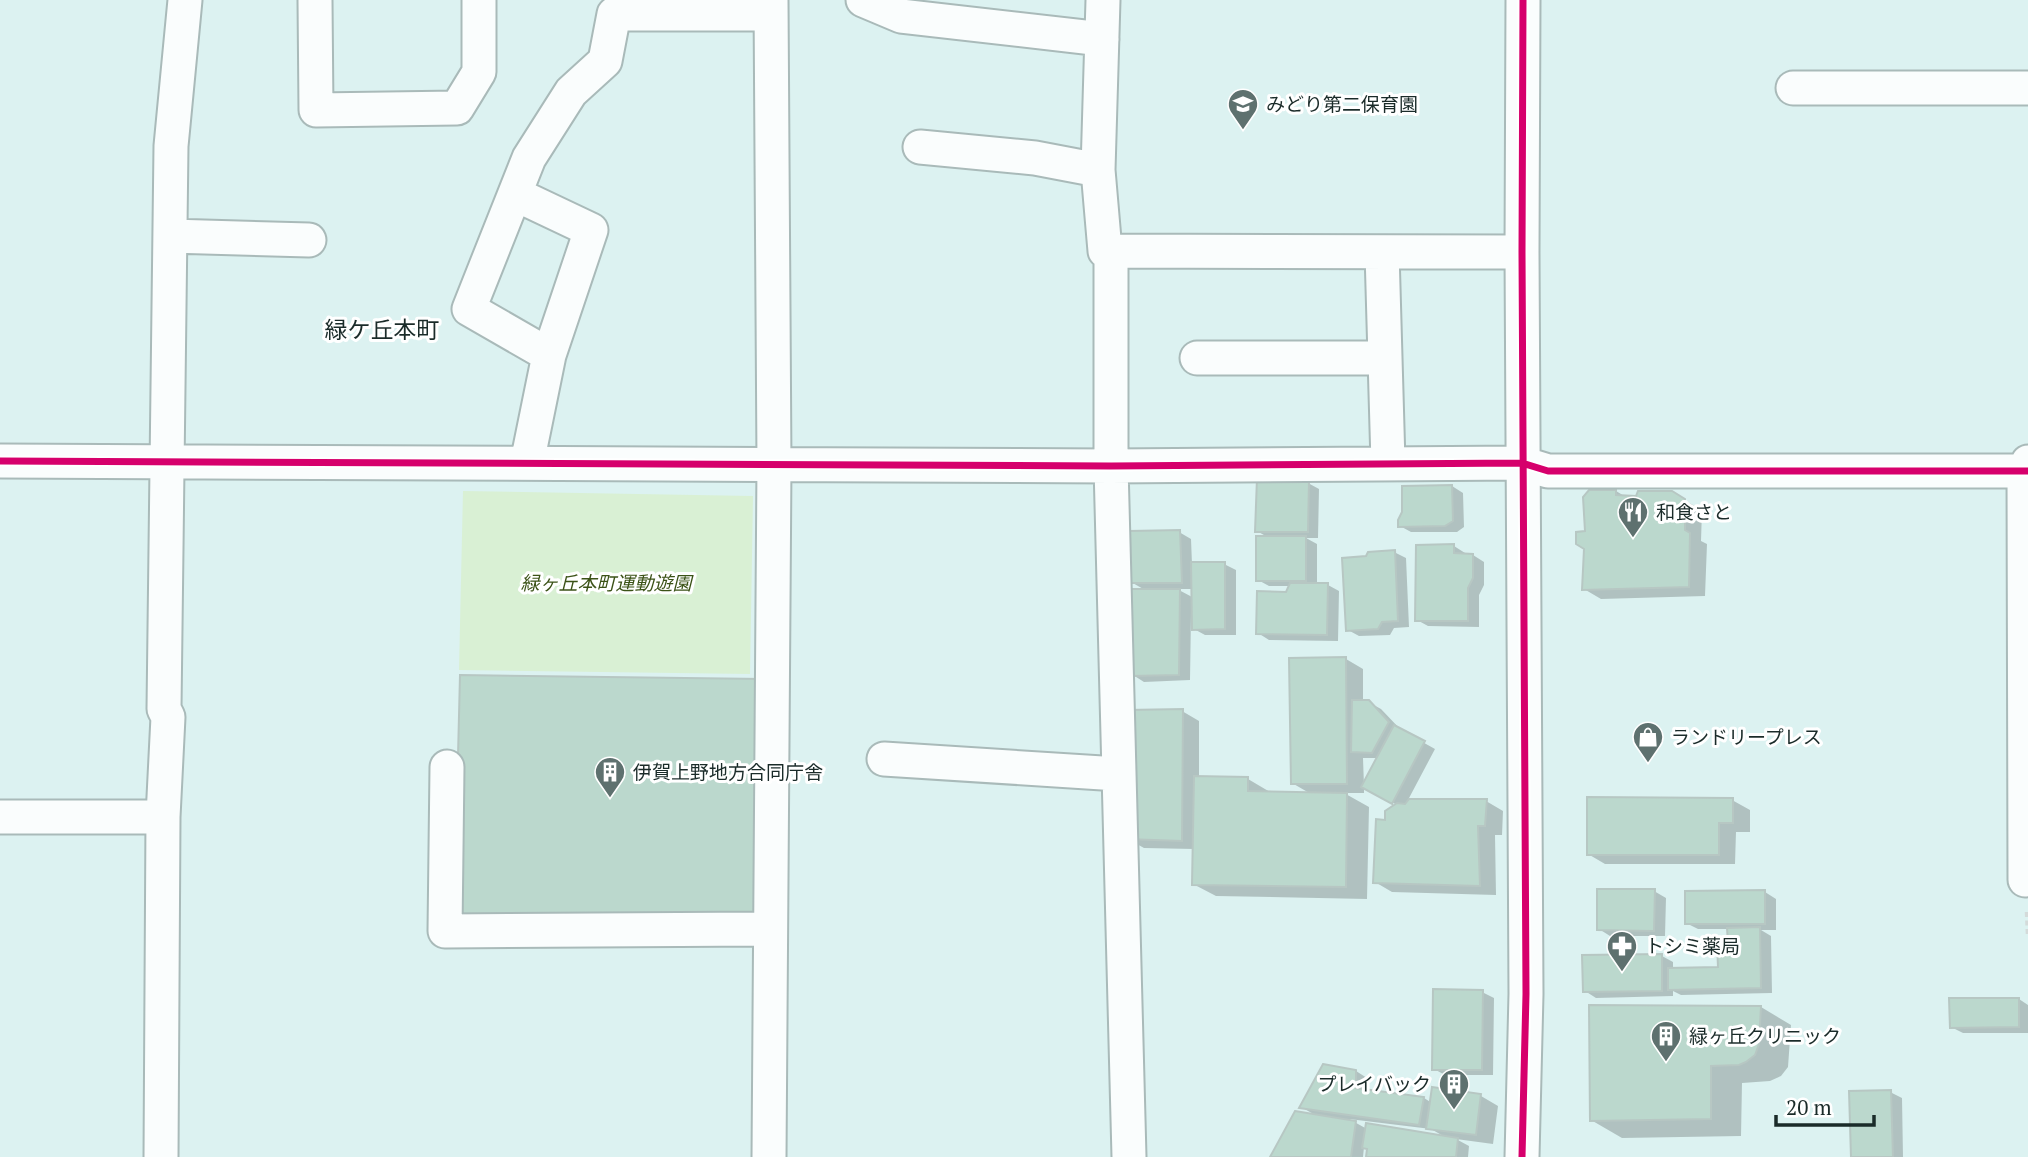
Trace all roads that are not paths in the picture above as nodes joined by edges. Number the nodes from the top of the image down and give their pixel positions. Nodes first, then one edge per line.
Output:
1 (185, 0) edge
2 (315, 0) edge
3 (479, 0) edge
4 (1103, 0) edge
5 (1523, 0) edge
6 (864, 1) edge
7 (771, 7) edge
8 (1102, 39) junction
9 (1793, 88) dead end
10 (2028, 88) edge
11 (920, 147) dead end
12 (1098, 170) junction
13 (515, 194) junction
14 (170, 236) junction
15 (309, 240) dead end
16 (1111, 251) junction
17 (1382, 252) junction
18 (1522, 252) junction
19 (549, 355) junction
20 (1197, 358) dead end
21 (1385, 358) junction
22 (0, 461) edge
23 (167, 462) junction
24 (527, 463) junction
25 (1388, 463) junction
26 (1522, 463) junction
27 (774, 464) junction
28 (1111, 466) junction
29 (2027, 468) edge
30 (2027, 635) edge
31 (884, 759) dead end
32 (447, 767) dead end
33 (2027, 767) edge
34 (1118, 774) junction
35 (0, 817) edge
36 (163, 817) junction
37 (2025, 880) dead end
38 (769, 929) junction
39 (161, 1157) edge
40 (769, 1157) edge
41 (1129, 1157) edge
42 (1522, 1157) edge

1 - 14 street
2 - 3 street
4 - 8 street
5 - 18 street
6 - 8 street
7 - 13 street
7 - 27 street
8 - 12 street
9 - 10 street
11 - 12 street
12 - 16 street
13 - 19 street
13 - 19 street
14 - 15 street
14 - 23 street
16 - 17 street
16 - 28 street
17 - 18 street
17 - 21 street
18 - 26 street
19 - 24 street
20 - 21 street
21 - 25 street
22 - 23 street
23 - 24 street
23 - 36 street
24 - 27 street
25 - 26 street
25 - 28 street
26 - 29 street
26 - 42 street
27 - 28 street
27 - 38 street
28 - 34 street
29 - 30 street
30 - 33 street
31 - 34 street
32 - 38 street
33 - 37 street
34 - 41 street
35 - 36 street
36 - 39 street
38 - 40 street

